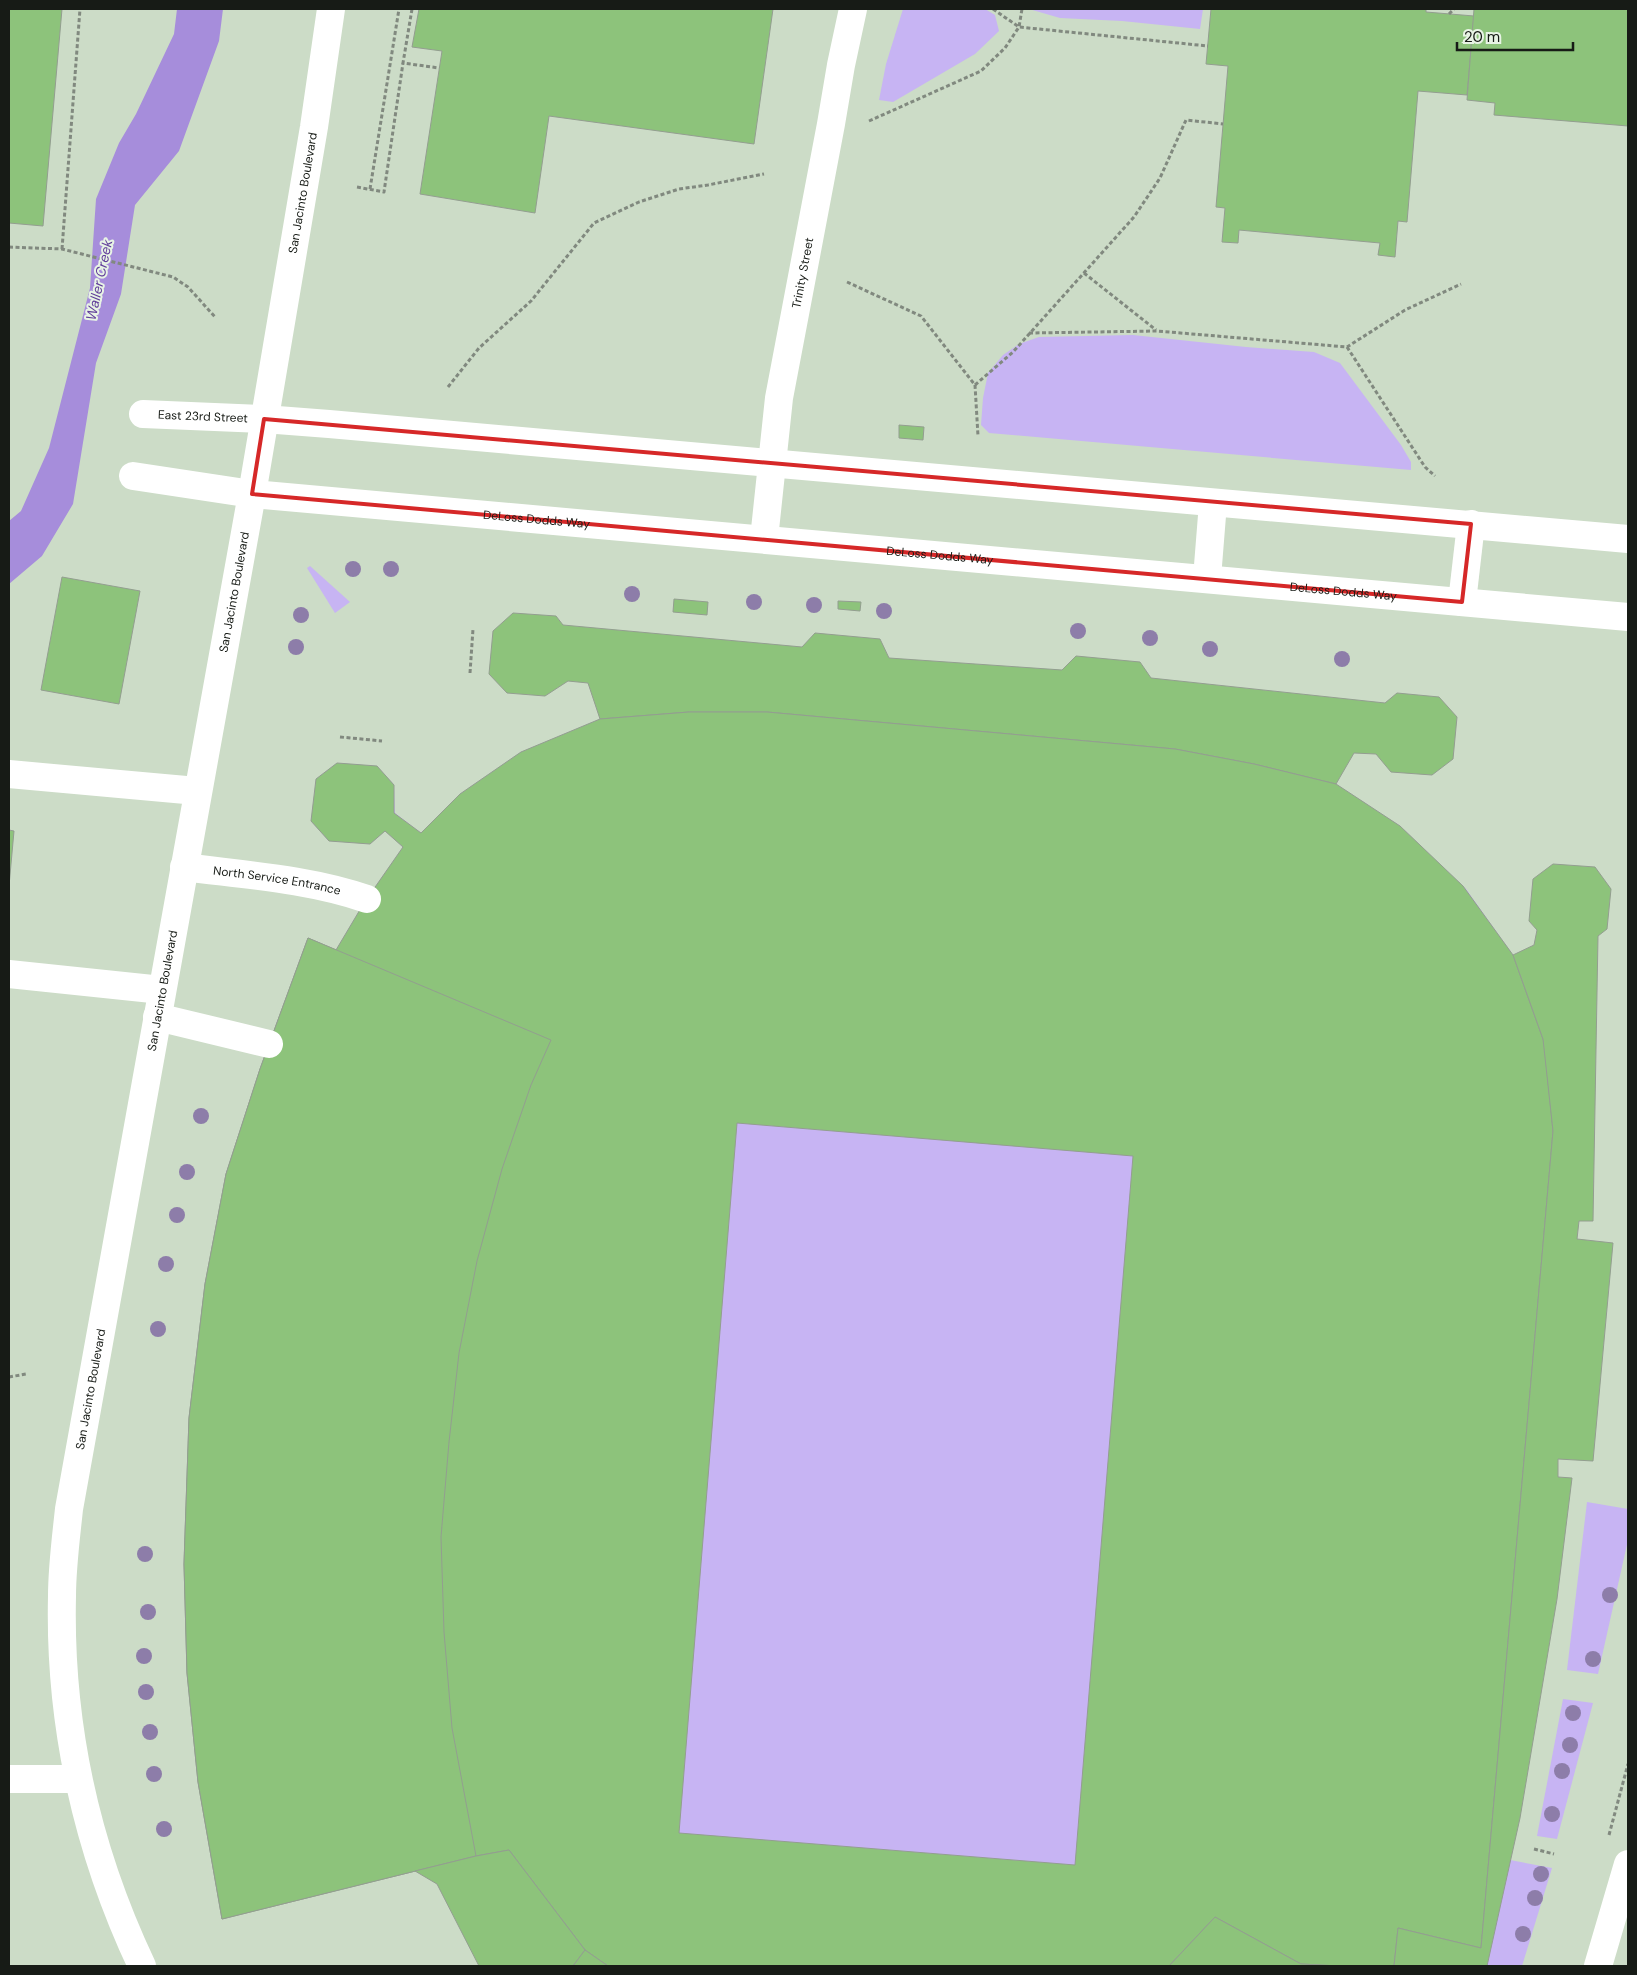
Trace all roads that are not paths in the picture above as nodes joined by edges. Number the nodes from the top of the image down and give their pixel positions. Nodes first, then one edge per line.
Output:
1 (331, 9) edge
2 (853, 9) edge
3 (143, 414) dead end
4 (264, 419) junction
5 (771, 463) junction
6 (133, 476) dead end
7 (252, 494) junction
8 (1213, 502) junction
9 (1471, 524) junction
10 (764, 539) junction
11 (1628, 539) edge
12 (1207, 578) junction
13 (1462, 602) junction
14 (1628, 617) edge
15 (9, 774) edge
16 (197, 791) junction
17 (184, 867) junction
18 (367, 899) dead end
19 (9, 974) edge
20 (162, 990) junction
21 (157, 1017) junction
22 (269, 1044) dead end
23 (9, 1778) edge
24 (78, 1779) junction
25 (1628, 1864) edge
26 (142, 1966) edge
27 (1598, 1966) edge

1 - 4 street, San Jacinto Boulevard
2 - 5 street, Trinity Street
3 - 4 street, East 23rd Street
4 - 5 street
4 - 7 street, San Jacinto Boulevard
5 - 8 street
5 - 10 street, Trinity Street
6 - 7 street
7 - 10 street, DeLoss Dodds Way
7 - 16 street, San Jacinto Boulevard
8 - 9 street
8 - 12 street
9 - 11 street
9 - 13 street
10 - 12 street, DeLoss Dodds Way
12 - 13 street, DeLoss Dodds Way
13 - 14 street, DeLoss Dodds Way
15 - 16 street
16 - 17 street, San Jacinto Boulevard
17 - 18 street, North Service Entrance
17 - 20 street, San Jacinto Boulevard
19 - 20 street
20 - 21 street, San Jacinto Boulevard
21 - 22 street
21 - 24 street, San Jacinto Boulevard
23 - 24 street
24 - 26 street, San Jacinto Boulevard
25 - 27 street

